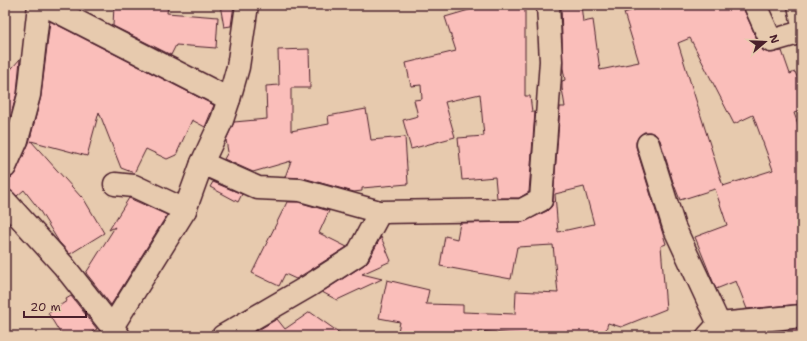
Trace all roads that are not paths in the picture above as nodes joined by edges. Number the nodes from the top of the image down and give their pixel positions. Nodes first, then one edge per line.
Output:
1 (39, 5) edge
2 (45, 5) edge
3 (247, 5) edge
4 (548, 5) edge
5 (755, 5) edge
6 (799, 5) edge
7 (802, 21) edge
8 (802, 32) edge
9 (229, 99) junction
10 (648, 144) dead end
11 (202, 163) junction
12 (5, 167) edge
13 (115, 184) dead end
14 (5, 201) edge
15 (184, 210) junction
16 (380, 212) junction
17 (802, 316) edge
18 (713, 330) edge
19 (115, 333) edge
20 (224, 336) edge

1 - 12 street
2 - 9 street
3 - 9 street
4 - 16 street
5 - 8 street
6 - 7 street
9 - 11 street
10 - 18 street
11 - 15 street
11 - 16 street
13 - 15 street
14 - 19 street
15 - 19 street
16 - 20 street
17 - 18 street

